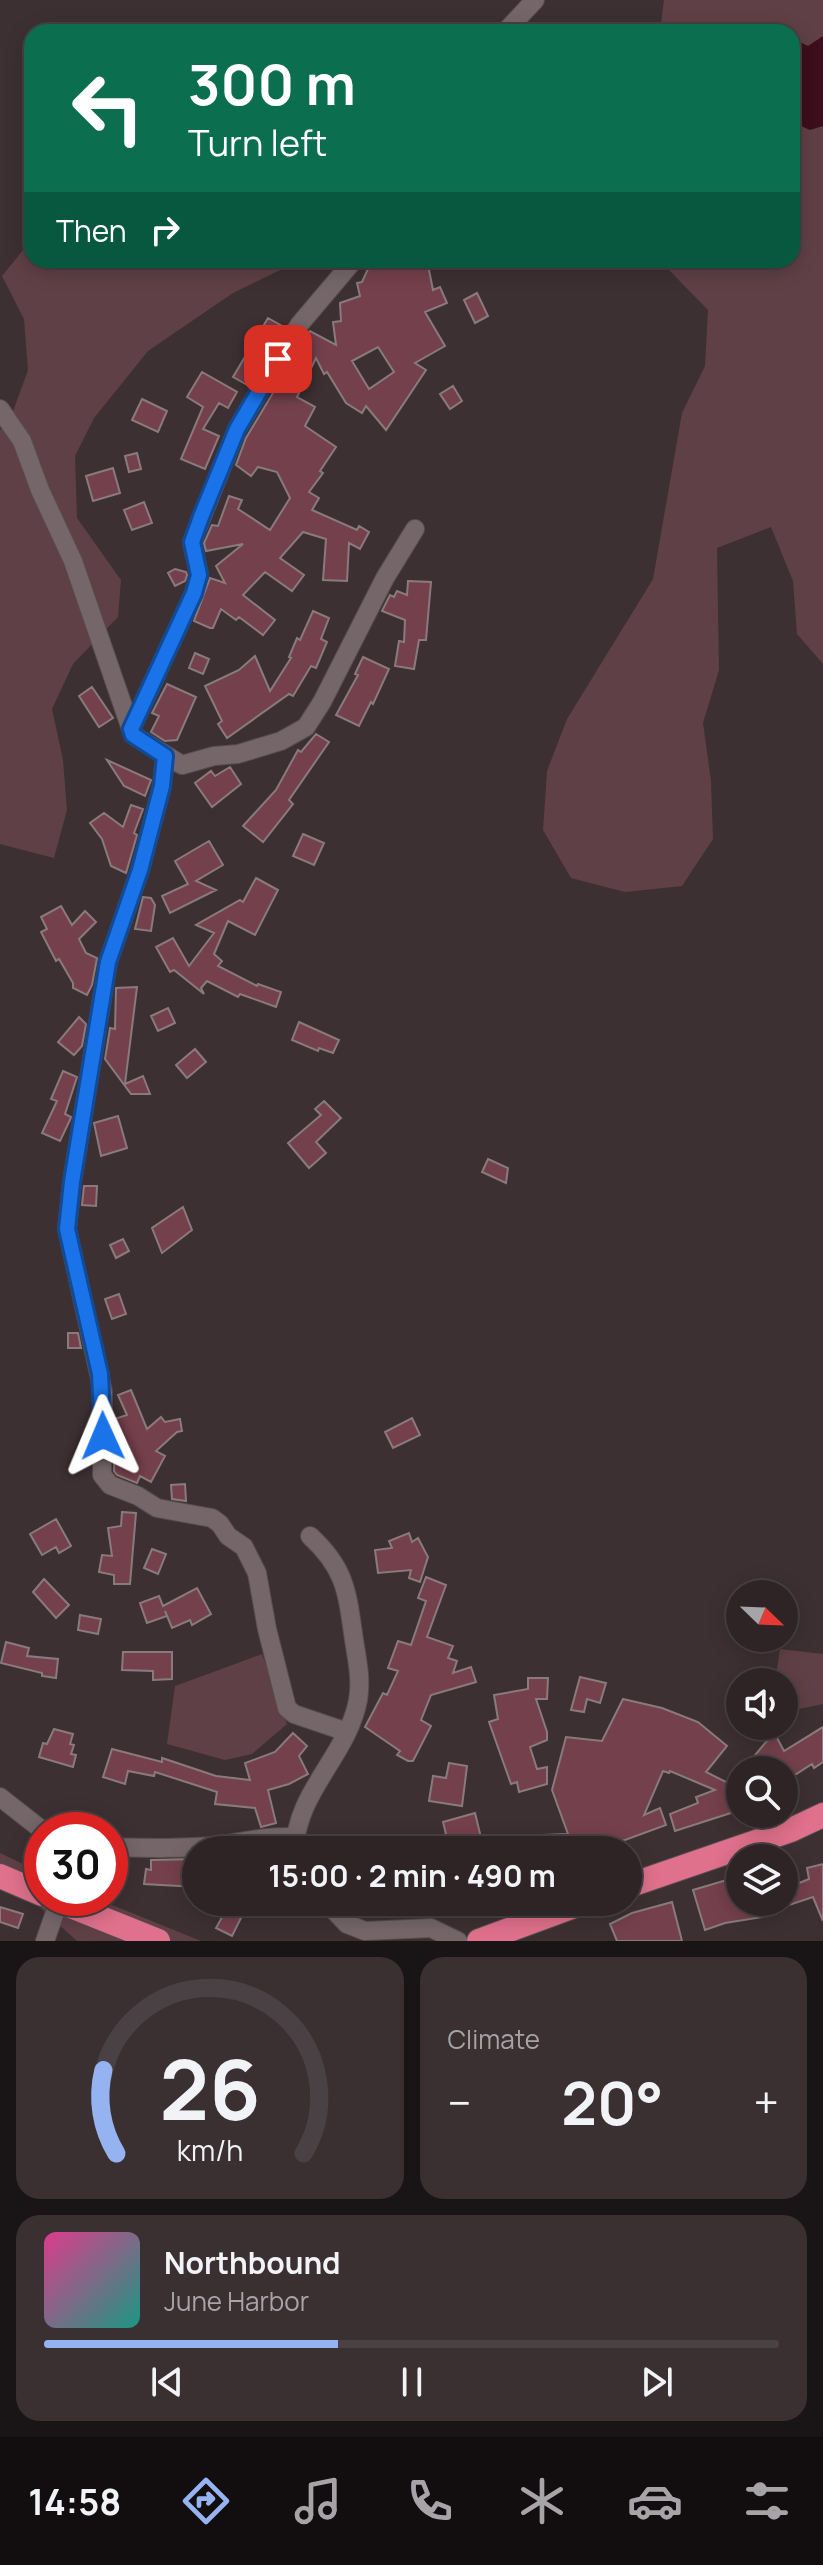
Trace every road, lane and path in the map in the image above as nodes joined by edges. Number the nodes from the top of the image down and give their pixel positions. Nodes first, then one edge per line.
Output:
1 (535, 0) edge
2 (512, 24) edge
3 (347, 268) edge
4 (0, 409) edge
5 (415, 529) dead end
6 (131, 729) junction
7 (165, 756) junction
8 (310, 1536) dead end
9 (347, 1732) junction
10 (0, 1797) edge
11 (823, 1815) edge
12 (24, 1816) edge
13 (297, 1836) edge
14 (128, 1847) edge
15 (182, 1847) edge
16 (0, 1876) edge
17 (642, 1881) edge
18 (24, 1886) edge
19 (48, 1916) edge
20 (96, 1916) edge
21 (339, 1916) edge
22 (547, 1916) edge
23 (45, 1941) edge
24 (158, 1941) edge
25 (458, 1941) edge
26 (479, 1941) edge

1 - 2 street
3 - 6 street
4 - 6 street
5 - 7 street
6 - 7 street
7 - 9 street
8 - 9 street
9 - 13 street
10 - 12 street
11 - 17 highway
14 - 15 street
16 - 18 highway
19 - 23 street
20 - 24 highway
21 - 25 street
22 - 26 highway

